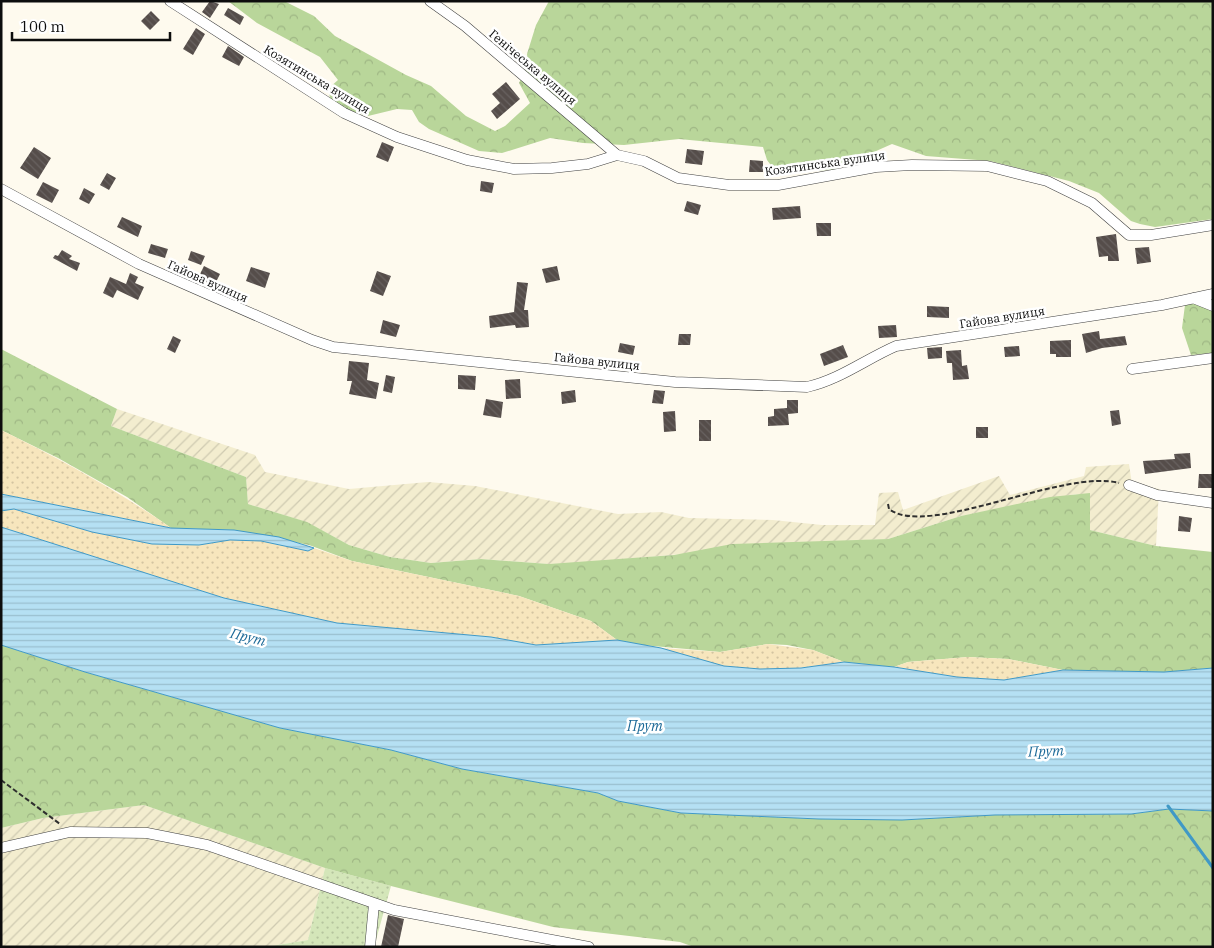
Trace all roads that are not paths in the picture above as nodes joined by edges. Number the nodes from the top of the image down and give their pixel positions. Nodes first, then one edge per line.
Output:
1 (170, 1) edge
2 (430, 1) edge
3 (617, 155) junction
4 (1, 188) edge
5 (1213, 225) edge
6 (1213, 294) edge
7 (1193, 298) junction
8 (1213, 306) edge
9 (1213, 358) edge
10 (1132, 369) dead end
11 (1129, 485) road end
12 (1213, 503) edge
13 (1, 848) edge
14 (374, 904) junction
15 (370, 947) edge
16 (588, 947) edge

1 - 3 street, Козятинська вулиця
2 - 3 street, Генічеська вулиця
3 - 5 street, Козятинська вулиця
4 - 7 street, Гайова вулиця
6 - 7 street, Гайова вулиця
7 - 8 street
9 - 10 street
11 - 12 street
13 - 14 street
14 - 15 street
14 - 16 street

